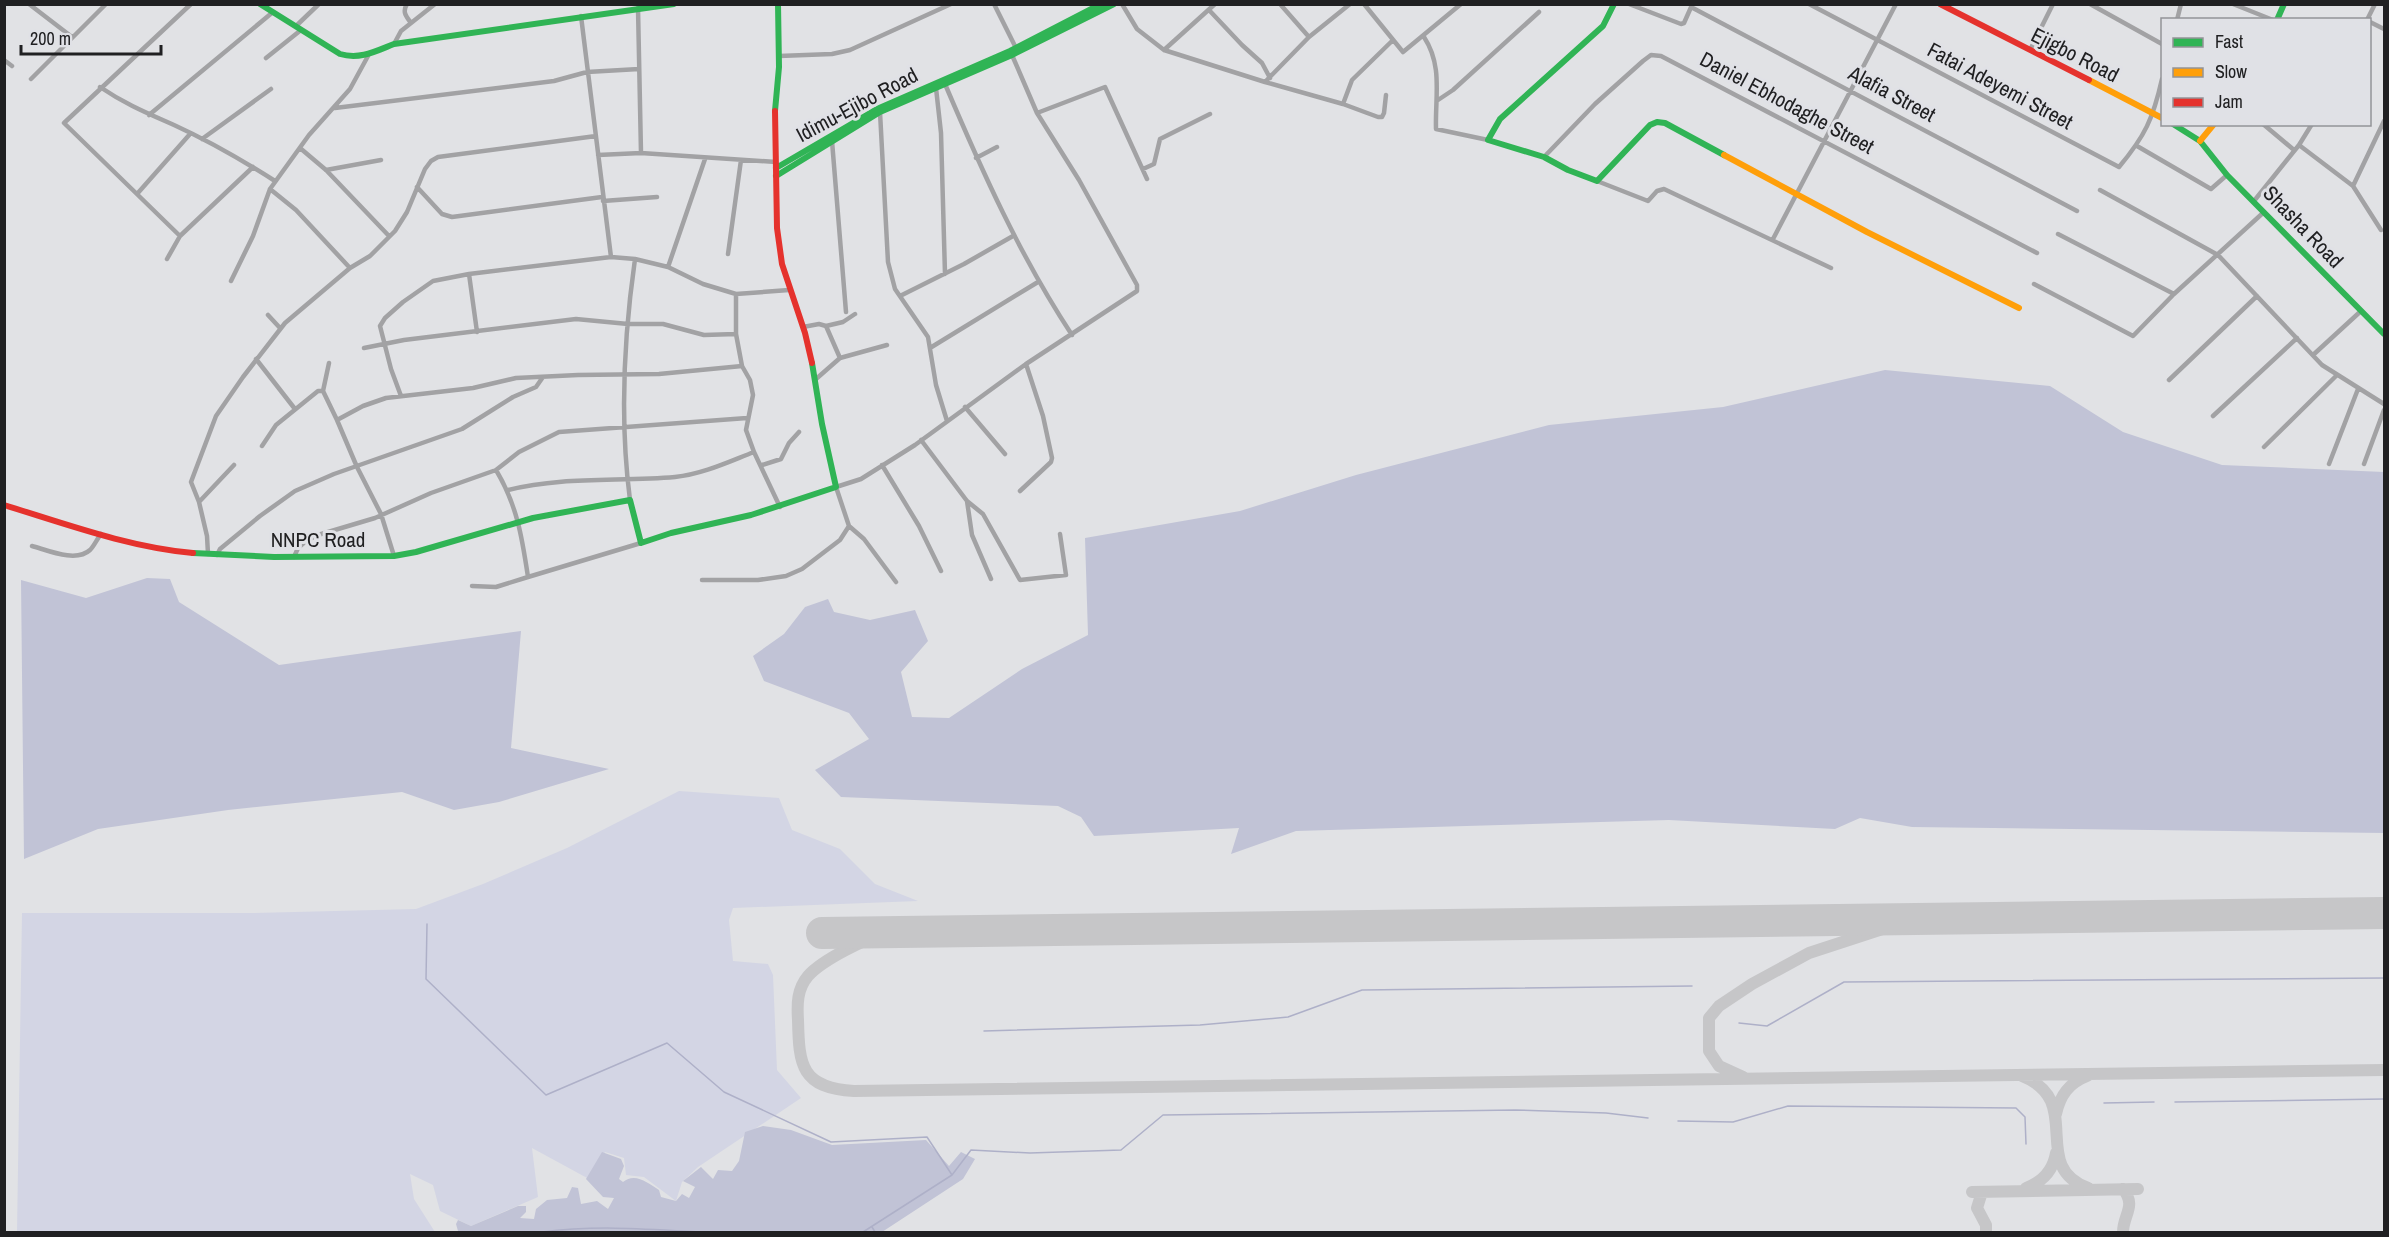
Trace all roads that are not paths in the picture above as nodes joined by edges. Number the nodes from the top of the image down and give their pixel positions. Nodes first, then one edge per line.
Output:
1 (29, 4) edge
2 (106, 4) edge
3 (191, 4) edge
4 (260, 4) edge
5 (319, 4) edge
6 (407, 4) edge
7 (435, 4) edge
8 (674, 4) edge
9 (778, 4) edge
10 (951, 4) edge
11 (994, 4) edge
12 (1084, 4) edge
13 (1101, 4) edge
14 (1114, 4) edge
15 (1122, 4) edge
16 (1215, 4) edge
17 (1280, 4) edge
18 (1350, 4) edge
19 (1461, 4) edge
20 (1614, 4) edge
21 (1629, 4) edge
22 (1809, 4) edge
23 (1896, 4) edge
24 (1940, 4) edge
25 (2053, 4) edge
26 (2090, 4) edge
27 (2233, 4) edge
28 (2284, 4) edge
29 (1367, 5) edge
30 (1691, 6) edge
31 (642, 7) edge
32 (1209, 10) junction
33 (273, 12) junction
34 (1087, 12) junction
35 (1539, 12) dead end
36 (582, 16) junction
37 (2270, 18) edge
38 (2276, 18) edge
39 (2371, 22) edge
40 (411, 23) junction
41 (299, 28) junction
42 (2385, 29) edge
43 (72, 37) junction
44 (1309, 37) junction
45 (1424, 37) junction
46 (1392, 41) junction
47 (1878, 41) junction
48 (2161, 43) edge
49 (394, 44) junction
50 (1016, 48) junction
51 (1164, 50) junction
52 (2030, 50) junction
53 (1012, 55) junction
54 (368, 56) junction
55 (779, 56) junction
56 (266, 58) dead end
57 (4, 60) edge
58 (12, 66) dead end
59 (639, 69) junction
60 (587, 72) junction
61 (1270, 78) junction
62 (31, 79) dead end
63 (1265, 82) junction
64 (945, 84) junction
65 (100, 87) junction
66 (936, 87) junction
67 (2161, 87) edge
68 (271, 89) dead end
69 (922, 91) junction
70 (1852, 91) junction
71 (1386, 95) dead end
72 (1438, 100) junction
73 (1343, 104) junction
74 (335, 108) junction
75 (880, 112) junction
76 (1037, 113) junction
77 (1210, 114) dead end
78 (2154, 114) junction
79 (149, 115) junction
80 (869, 116) junction
81 (2161, 117) edge
82 (2385, 121) edge
83 (2176, 126) edge
84 (2212, 126) edge
85 (2265, 126) edge
86 (2311, 126) edge
87 (190, 134) junction
88 (596, 136) junction
89 (2378, 136) junction
90 (202, 139) junction
91 (1488, 140) junction
92 (2385, 140) edge
93 (832, 141) junction
94 (1825, 141) junction
95 (2200, 141) junction
96 (2299, 145) junction
97 (2137, 146) junction
98 (997, 147) dead end
99 (300, 148) junction
100 (2294, 150) junction
101 (641, 153) junction
102 (598, 155) junction
103 (1544, 157) junction
104 (976, 158) junction
105 (705, 159) junction
106 (381, 160) dead end
107 (741, 160) junction
108 (776, 165) junction
109 (253, 166) junction
110 (1143, 169) junction
111 (326, 170) junction
112 (2227, 175) junction
113 (776, 176) junction
114 (1147, 179) dead end
115 (275, 181) junction
116 (1597, 181) junction
117 (2352, 186) junction
118 (417, 187) junction
119 (270, 189) junction
120 (2100, 190) dead end
121 (1798, 193) junction
122 (137, 194) junction
123 (657, 197) dead end
124 (602, 199) junction
125 (2254, 201) junction
126 (2077, 211) dead end
127 (2264, 212) junction
128 (2381, 230) dead end
129 (2058, 234) dead end
130 (180, 236) junction
131 (389, 236) junction
132 (1013, 236) junction
133 (1773, 239) junction
134 (2037, 253) dead end
135 (728, 254) dead end
136 (2218, 255) junction
137 (611, 257) junction
138 (166, 259) dead end
139 (635, 259) junction
140 (668, 267) junction
141 (350, 268) junction
142 (1831, 268) dead end
143 (469, 274) junction
144 (945, 274) junction
145 (231, 281) dead end
146 (1038, 282) junction
147 (2034, 284) dead end
148 (789, 290) junction
149 (736, 294) junction
150 (2174, 294) junction
151 (900, 296) junction
152 (2257, 296) junction
153 (2019, 308) dead end
154 (2361, 311) junction
155 (846, 312) dead end
156 (855, 314) dead end
157 (268, 315) dead end
158 (628, 324) junction
159 (826, 326) junction
160 (803, 327) junction
161 (280, 328) junction
162 (477, 332) junction
163 (736, 334) junction
164 (2385, 334) edge
165 (1072, 335) junction
166 (2297, 338) junction
167 (386, 344) junction
168 (887, 345) dead end
169 (364, 348) dead end
170 (930, 348) junction
171 (2313, 355) junction
172 (840, 358) junction
173 (256, 359) junction
174 (329, 363) dead end
175 (1026, 364) junction
176 (742, 366) junction
177 (625, 374) junction
178 (2336, 376) junction
179 (543, 377) junction
180 (816, 379) junction
181 (2169, 380) dead end
182 (2358, 389) junction
183 (323, 391) junction
184 (401, 396) junction
185 (2385, 405) edge
186 (965, 407) junction
187 (295, 409) junction
188 (2385, 410) edge
189 (2213, 416) dead end
190 (747, 418) junction
191 (337, 420) junction
192 (947, 421) junction
193 (626, 427) junction
194 (799, 432) dead end
195 (921, 440) junction
196 (262, 446) dead end
197 (2264, 447) dead end
198 (754, 452) junction
199 (1005, 454) dead end
200 (2329, 464) dead end
201 (2364, 464) dead end
202 (234, 465) dead end
203 (762, 465) junction
204 (882, 465) junction
205 (357, 467) junction
206 (496, 470) junction
207 (627, 480) junction
208 (837, 487) junction
209 (508, 490) junction
210 (1020, 491) dead end
211 (630, 500) junction
212 (967, 501) junction
213 (199, 502) junction
214 (5, 506) edge
215 (780, 507) junction
216 (381, 514) junction
217 (519, 522) junction
218 (849, 526) junction
219 (100, 534) junction
220 (1060, 534) dead end
221 (641, 543) junction
222 (32, 546) dead end
223 (208, 554) junction
224 (217, 555) junction
225 (394, 556) junction
226 (294, 557) junction
227 (941, 571) dead end
228 (528, 577) junction
229 (991, 579) dead end
230 (702, 580) dead end
231 (896, 582) dead end
232 (472, 586) dead end

1 - 43 street
2 - 43 street
3 - 65 street
4 - 33 street
5 - 41 street
6 - 40 street
7 - 40 street
8 - 31 street
9 - 55 street, Idimu-Ejibo Road
10 - 55 street
11 - 50 street
12 - 34 street
13 - 34 street, Idimu-Ejibo Road
14 - 53 street, Idimu-Ejibo Road
15 - 51 street
16 - 32 street
17 - 44 street
18 - 44 street
19 - 45 street
20 - 91 street
21 - 30 street
22 - 47 street, Fatai Adeyemi Street
23 - 47 street
24 - 52 street, Ejigbo Road
25 - 52 street
26 - 48 street
27 - 37 street
28 - 38 street
29 - 46 street
30 - 70 street, Alafia Street
31 - 36 street
31 - 59 street
32 - 51 street
32 - 61 street
33 - 41 street
33 - 79 street
34 - 50 street, Idimu-Ejibo Road
35 - 72 street
36 - 49 street
36 - 60 street
39 - 42 street
40 - 49 street
41 - 54 street
41 - 56 street
43 - 62 street
44 - 61 street
45 - 46 street
45 - 72 street
46 - 73 street
47 - 70 street
47 - 97 street, Fatai Adeyemi Street
49 - 54 street
50 - 69 street, Idimu-Ejibo Road
51 - 63 street
52 - 78 street, Ejigbo Road
53 - 64 street, Idimu-Ejibo Road
53 - 76 street
54 - 74 street
55 - 108 street, Idimu-Ejibo Road
57 - 58 street
59 - 60 street
59 - 101 street
60 - 74 street
60 - 88 street
61 - 63 street
63 - 73 street
64 - 66 street, Idimu-Ejibo Road
64 - 104 street
65 - 79 street
65 - 122 street
66 - 69 street, Idimu-Ejibo Road
66 - 144 street
67 - 78 street, Fatai Adeyemi Street
68 - 90 street
69 - 75 street, Idimu-Ejibo Road
69 - 80 street, Idimu-Ejibo Road
70 - 94 street
70 - 126 street, Alafia Street
71 - 73 street
72 - 91 street
74 - 99 street
75 - 80 street, Idimu-Ejibo Road
75 - 151 street
76 - 110 street
76 - 165 street
77 - 110 street
78 - 81 street, Ejigbo Road
78 - 97 street, Fatai Adeyemi Street
79 - 87 street
80 - 93 street, Idimu-Ejibo Road
80 - 108 street, Idimu-Ejibo Road
82 - 89 street
83 - 95 street
84 - 95 street
85 - 100 street
86 - 96 street
87 - 90 street
87 - 122 street
88 - 102 street
88 - 118 street
89 - 92 street
89 - 117 street
90 - 109 street
91 - 103 street
93 - 113 street, Idimu-Ejibo Road
93 - 155 street
94 - 103 street, Daniel Ebhodaghe Street
94 - 121 street
94 - 134 street, Daniel Ebhodaghe Street
95 - 112 street, Shasha Road
96 - 100 street
96 - 117 street
97 - 112 street
98 - 104 street
99 - 111 street
99 - 115 street
100 - 125 street
101 - 102 street
101 - 105 street
102 - 124 street
103 - 116 street
104 - 132 street
105 - 107 street
105 - 140 street
106 - 111 street
107 - 108 street
107 - 135 street
108 - 113 street
109 - 115 street
109 - 130 street
110 - 114 street
111 - 131 street
112 - 125 street, Shasha Road
113 - 148 street
115 - 119 street
116 - 121 street
116 - 133 street
117 - 128 street
118 - 124 street
118 - 131 street
119 - 141 street
119 - 145 street
120 - 136 street
121 - 133 street
121 - 153 street
122 - 130 street
123 - 124 street
124 - 137 street
125 - 127 street, Shasha Road
127 - 136 street
127 - 154 street, Shasha Road
129 - 150 street
130 - 138 street
131 - 141 street
132 - 144 street
132 - 146 street
133 - 142 street
136 - 150 street
136 - 152 street
137 - 139 street
137 - 143 street
139 - 140 street
139 - 158 street
140 - 149 street
141 - 161 street
143 - 162 street
143 - 167 street
144 - 151 street
146 - 165 street
146 - 170 street
147 - 150 street
148 - 149 street
148 - 160 street
149 - 163 street
151 - 170 street
152 - 166 street
152 - 181 street
154 - 164 street, Shasha Road
154 - 171 street
156 - 159 street
157 - 161 street
158 - 162 street
158 - 163 street
158 - 177 street
159 - 160 street
159 - 172 street
160 - 180 street
161 - 173 street
162 - 167 street
163 - 176 street
165 - 175 street
166 - 171 street
166 - 189 street
167 - 169 street
167 - 184 street
168 - 172 street
170 - 192 street
171 - 178 street
172 - 180 street
173 - 187 street
173 - 213 street
174 - 183 street
175 - 186 street
175 - 210 street
176 - 177 street
176 - 190 street
177 - 179 street
177 - 193 street
178 - 182 street
178 - 197 street
179 - 184 street
179 - 205 street
180 - 208 street
182 - 185 street
182 - 200 street
183 - 187 street
183 - 191 street
184 - 191 street
186 - 192 street
186 - 199 street
187 - 196 street
188 - 201 street
190 - 193 street
190 - 198 street
191 - 205 street
192 - 195 street
193 - 206 street
193 - 207 street
194 - 203 street
195 - 204 street
195 - 212 street
198 - 203 street
198 - 207 street
202 - 213 street
203 - 215 street
204 - 208 street
204 - 227 street
205 - 216 street
205 - 224 street
206 - 209 street
206 - 216 street
207 - 209 street
207 - 211 street
208 - 215 street
208 - 218 street
209 - 217 street
211 - 217 street, NNPC Road
211 - 221 street
212 - 220 street
212 - 229 street
213 - 223 street
214 - 219 street, NNPC Road
215 - 221 street
216 - 225 street
216 - 226 street
217 - 225 street, NNPC Road
217 - 228 street
218 - 230 street
218 - 231 street
219 - 222 street
219 - 223 street, NNPC Road
221 - 228 street
223 - 224 street, NNPC Road
224 - 226 street, NNPC Road
225 - 226 street, NNPC Road
228 - 232 street

